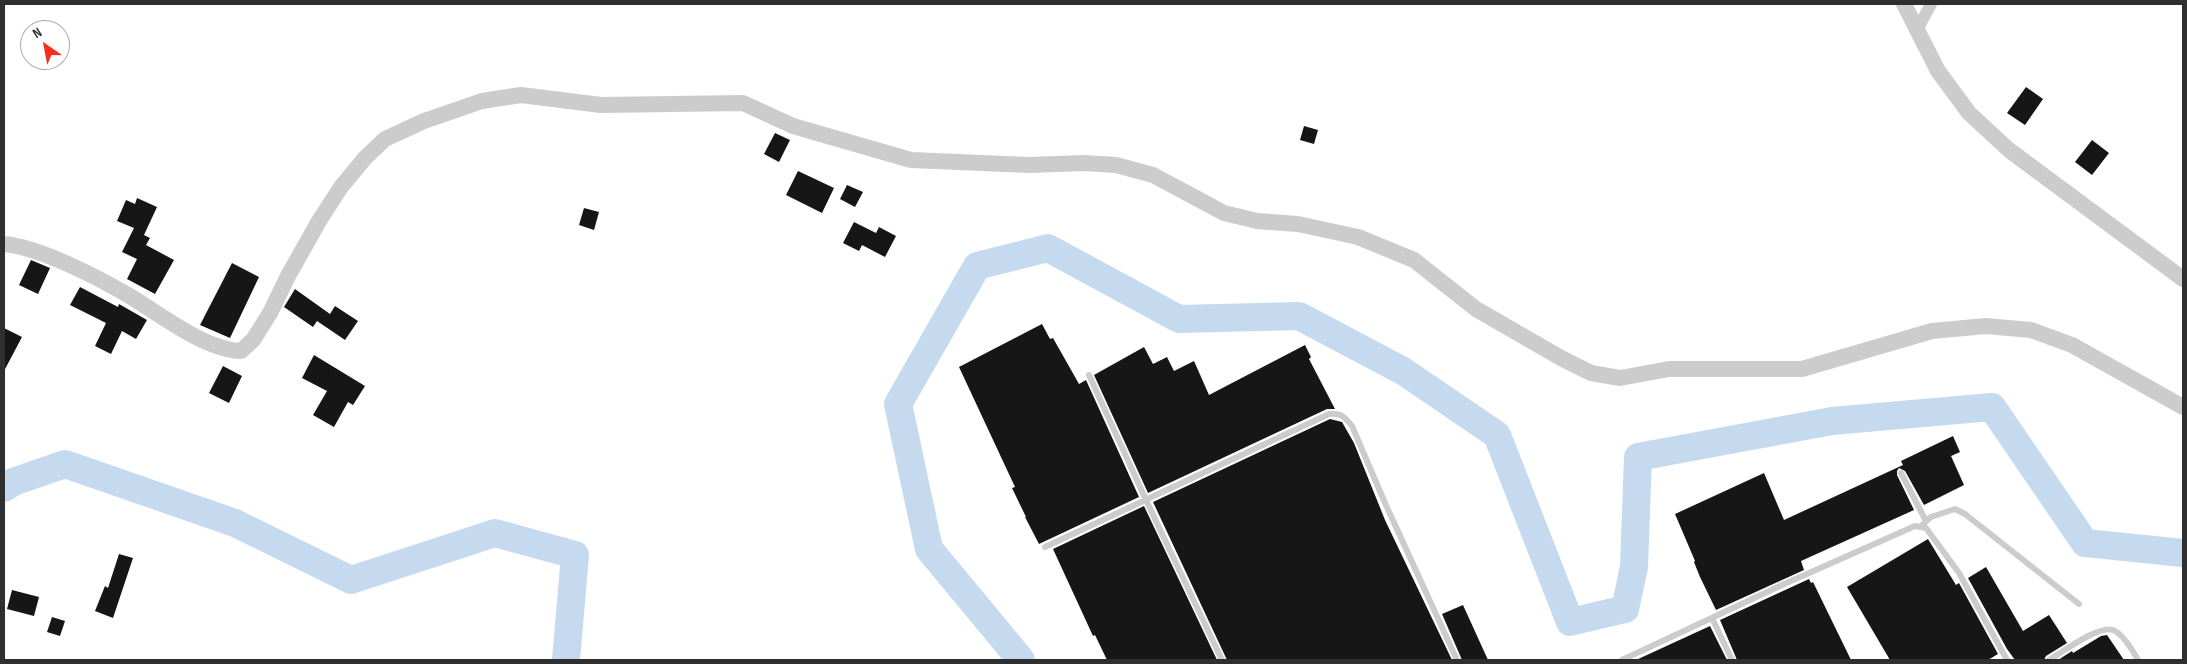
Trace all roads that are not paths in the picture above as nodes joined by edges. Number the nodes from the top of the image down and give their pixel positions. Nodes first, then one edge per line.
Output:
1 (1904, 4) edge
2 (1931, 4) edge
3 (1917, 30) junction
4 (4, 244) edge
5 (2183, 279) edge
6 (1089, 375) dead end
7 (2183, 407) edge
8 (1901, 473) dead end
9 (1146, 500) junction
10 (1924, 524) junction
11 (1046, 547) dead end
12 (2079, 604) dead end
13 (1712, 618) junction
14 (1222, 660) edge
15 (1457, 660) edge
16 (1622, 660) edge
17 (1732, 660) edge
18 (2007, 660) edge
19 (2049, 660) edge
20 (2138, 660) edge

1 - 3 street
2 - 3 street
3 - 5 street
4 - 7 street
6 - 9 lane
8 - 10 lane
9 - 11 lane
9 - 14 lane
9 - 15 lane
10 - 12 lane
10 - 13 lane
10 - 18 lane
13 - 16 lane
13 - 17 lane
19 - 20 lane

